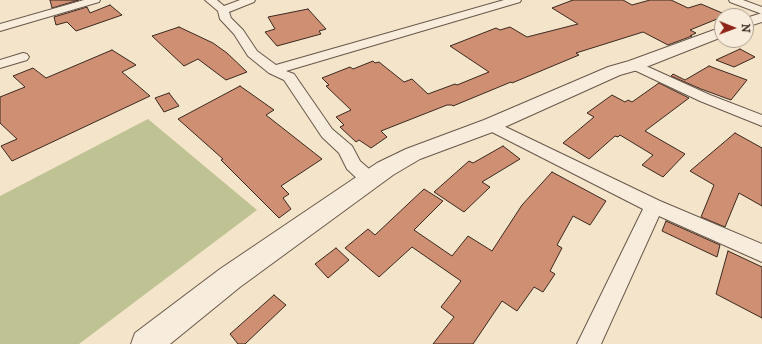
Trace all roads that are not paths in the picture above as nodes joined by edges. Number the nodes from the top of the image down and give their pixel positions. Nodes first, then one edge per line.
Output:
1 (95, 0) edge
2 (210, 0) edge
3 (250, 0) edge
4 (516, 0) edge
5 (734, 0) edge
6 (223, 10) junction
7 (762, 11) edge
8 (0, 28) edge
9 (714, 35) edge
10 (23, 57) dead end
11 (0, 64) edge
12 (635, 65) junction
13 (274, 70) junction
14 (762, 121) edge
15 (491, 125) junction
16 (370, 180) junction
17 (654, 206) junction
18 (762, 253) edge
19 (146, 344) edge
20 (589, 344) edge

1 - 8 street
2 - 6 street
3 - 6 street
4 - 13 street
5 - 7 street
6 - 13 street
9 - 12 street
10 - 11 street
12 - 14 street
12 - 15 street
13 - 16 street
15 - 16 street
15 - 17 street
16 - 19 street
17 - 18 street
17 - 20 street

